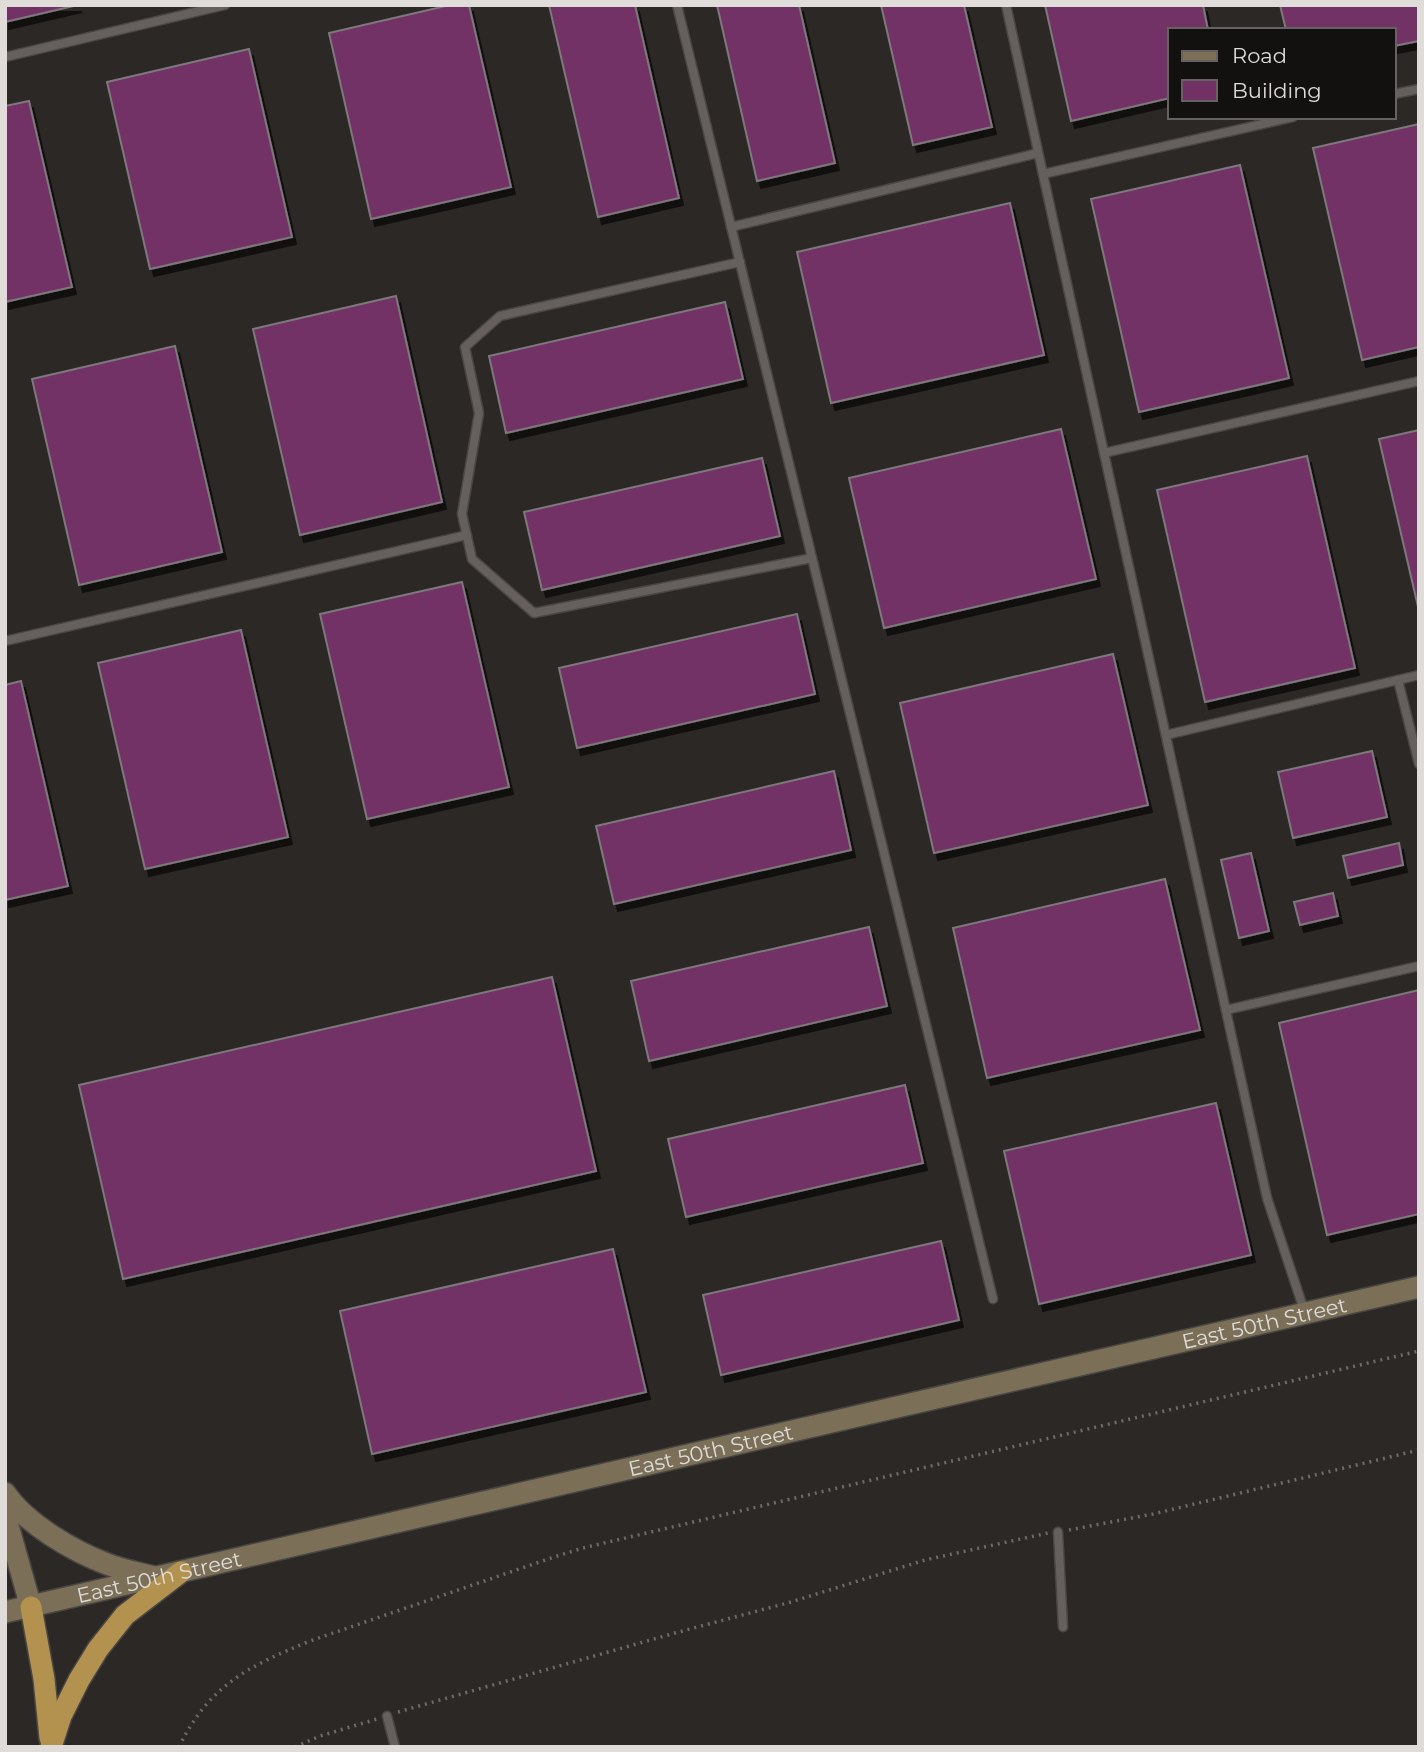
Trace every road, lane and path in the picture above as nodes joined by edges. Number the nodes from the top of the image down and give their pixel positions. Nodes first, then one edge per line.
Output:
1 (225, 5) edge
2 (677, 5) edge
3 (1006, 5) edge
4 (5, 57) edge
5 (1419, 89) edge
6 (1396, 94) edge
7 (1284, 119) edge
8 (1038, 153) junction
9 (1043, 174) junction
10 (731, 227) junction
11 (740, 262) junction
12 (1419, 381) edge
13 (1104, 453) junction
14 (467, 535) junction
15 (812, 558) junction
16 (5, 641) edge
17 (1419, 675) edge
18 (1398, 680) junction
19 (1166, 735) junction
20 (1419, 764) edge
21 (1419, 966) edge
22 (1226, 1010) junction
23 (1419, 1287) edge
24 (993, 1299) dead end
25 (1305, 1313) junction
26 (1419, 1351) edge
27 (1419, 1450) edge
28 (5, 1493) edge
29 (5, 1515) edge
30 (1058, 1532) junction
31 (181, 1572) junction
32 (156, 1578) junction
33 (31, 1606) junction
34 (5, 1612) edge
35 (1063, 1627) dead end
36 (387, 1716) junction
37 (51, 1747) edge
38 (179, 1747) edge
39 (295, 1747) edge
40 (395, 1747) edge

1 - 4 lane
2 - 10 lane
3 - 8 lane
5 - 6 lane
7 - 9 lane
8 - 9 lane
8 - 10 lane
9 - 13 lane
10 - 11 lane
11 - 14 lane
11 - 15 lane
12 - 13 lane
13 - 19 lane
14 - 15 lane
14 - 16 lane
15 - 24 lane
17 - 18 lane
18 - 19 lane
18 - 20 lane
19 - 22 lane
21 - 22 lane
22 - 25 lane
23 - 25 main road, East 50th Street
25 - 31 main road, East 50th Street
26 - 38 path
27 - 30 path
28 - 32 main road
29 - 33 main road
30 - 35 lane
30 - 36 path
31 - 32 main road, East 50th Street
31 - 37 highway
32 - 33 main road, East 50th Street
33 - 34 main road, East 50th Street
33 - 37 highway
36 - 39 path
36 - 40 lane

